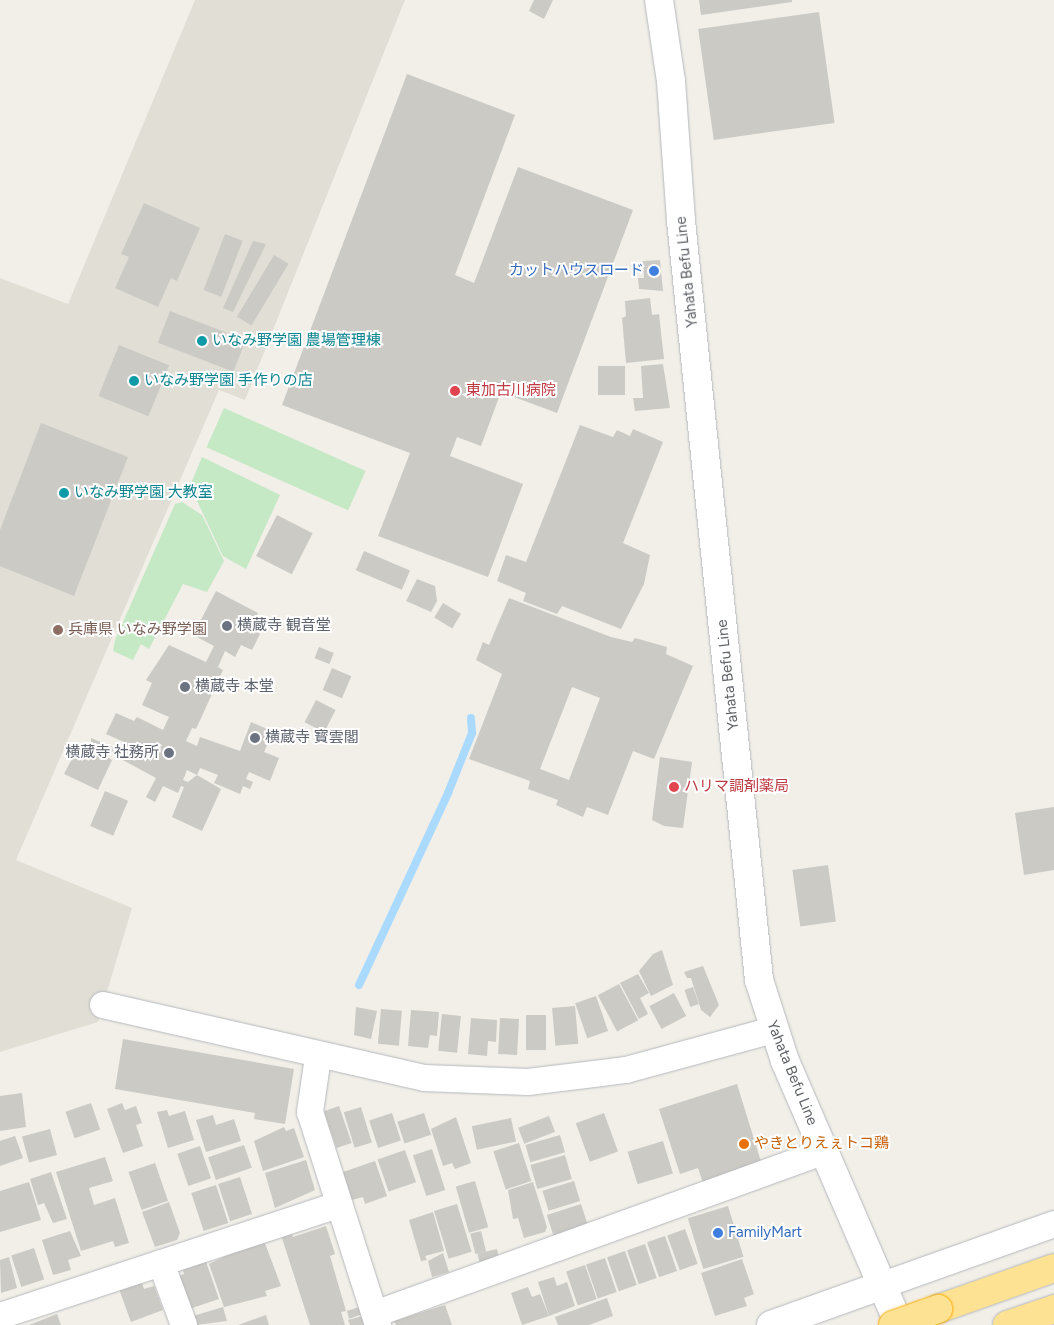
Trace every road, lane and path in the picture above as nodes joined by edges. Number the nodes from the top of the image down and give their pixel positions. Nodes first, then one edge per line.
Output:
1 (659, 0) edge
2 (103, 1005) dead end
3 (773, 1030) junction
4 (318, 1057) junction
5 (826, 1151) junction
6 (338, 1205) junction
7 (1054, 1224) edge
8 (161, 1263) junction
9 (1054, 1268) edge
10 (883, 1285) junction
11 (1054, 1309) edge
12 (0, 1316) edge
13 (376, 1319) edge
14 (184, 1325) edge
15 (771, 1325) edge
16 (893, 1325) edge
17 (899, 1325) edge
18 (1008, 1325) edge

1 - 3 main road, Yahata Befu Line
2 - 4 street
3 - 4 street
3 - 5 main road, Yahata Befu Line
4 - 6 street
5 - 10 main road, Yahata Befu Line
5 - 13 street
6 - 8 street
6 - 13 street
7 - 10 street
8 - 12 street
8 - 14 street
9 - 16 highway, bridge
10 - 15 main road
10 - 17 main road, Yahata Befu Line
11 - 18 highway

